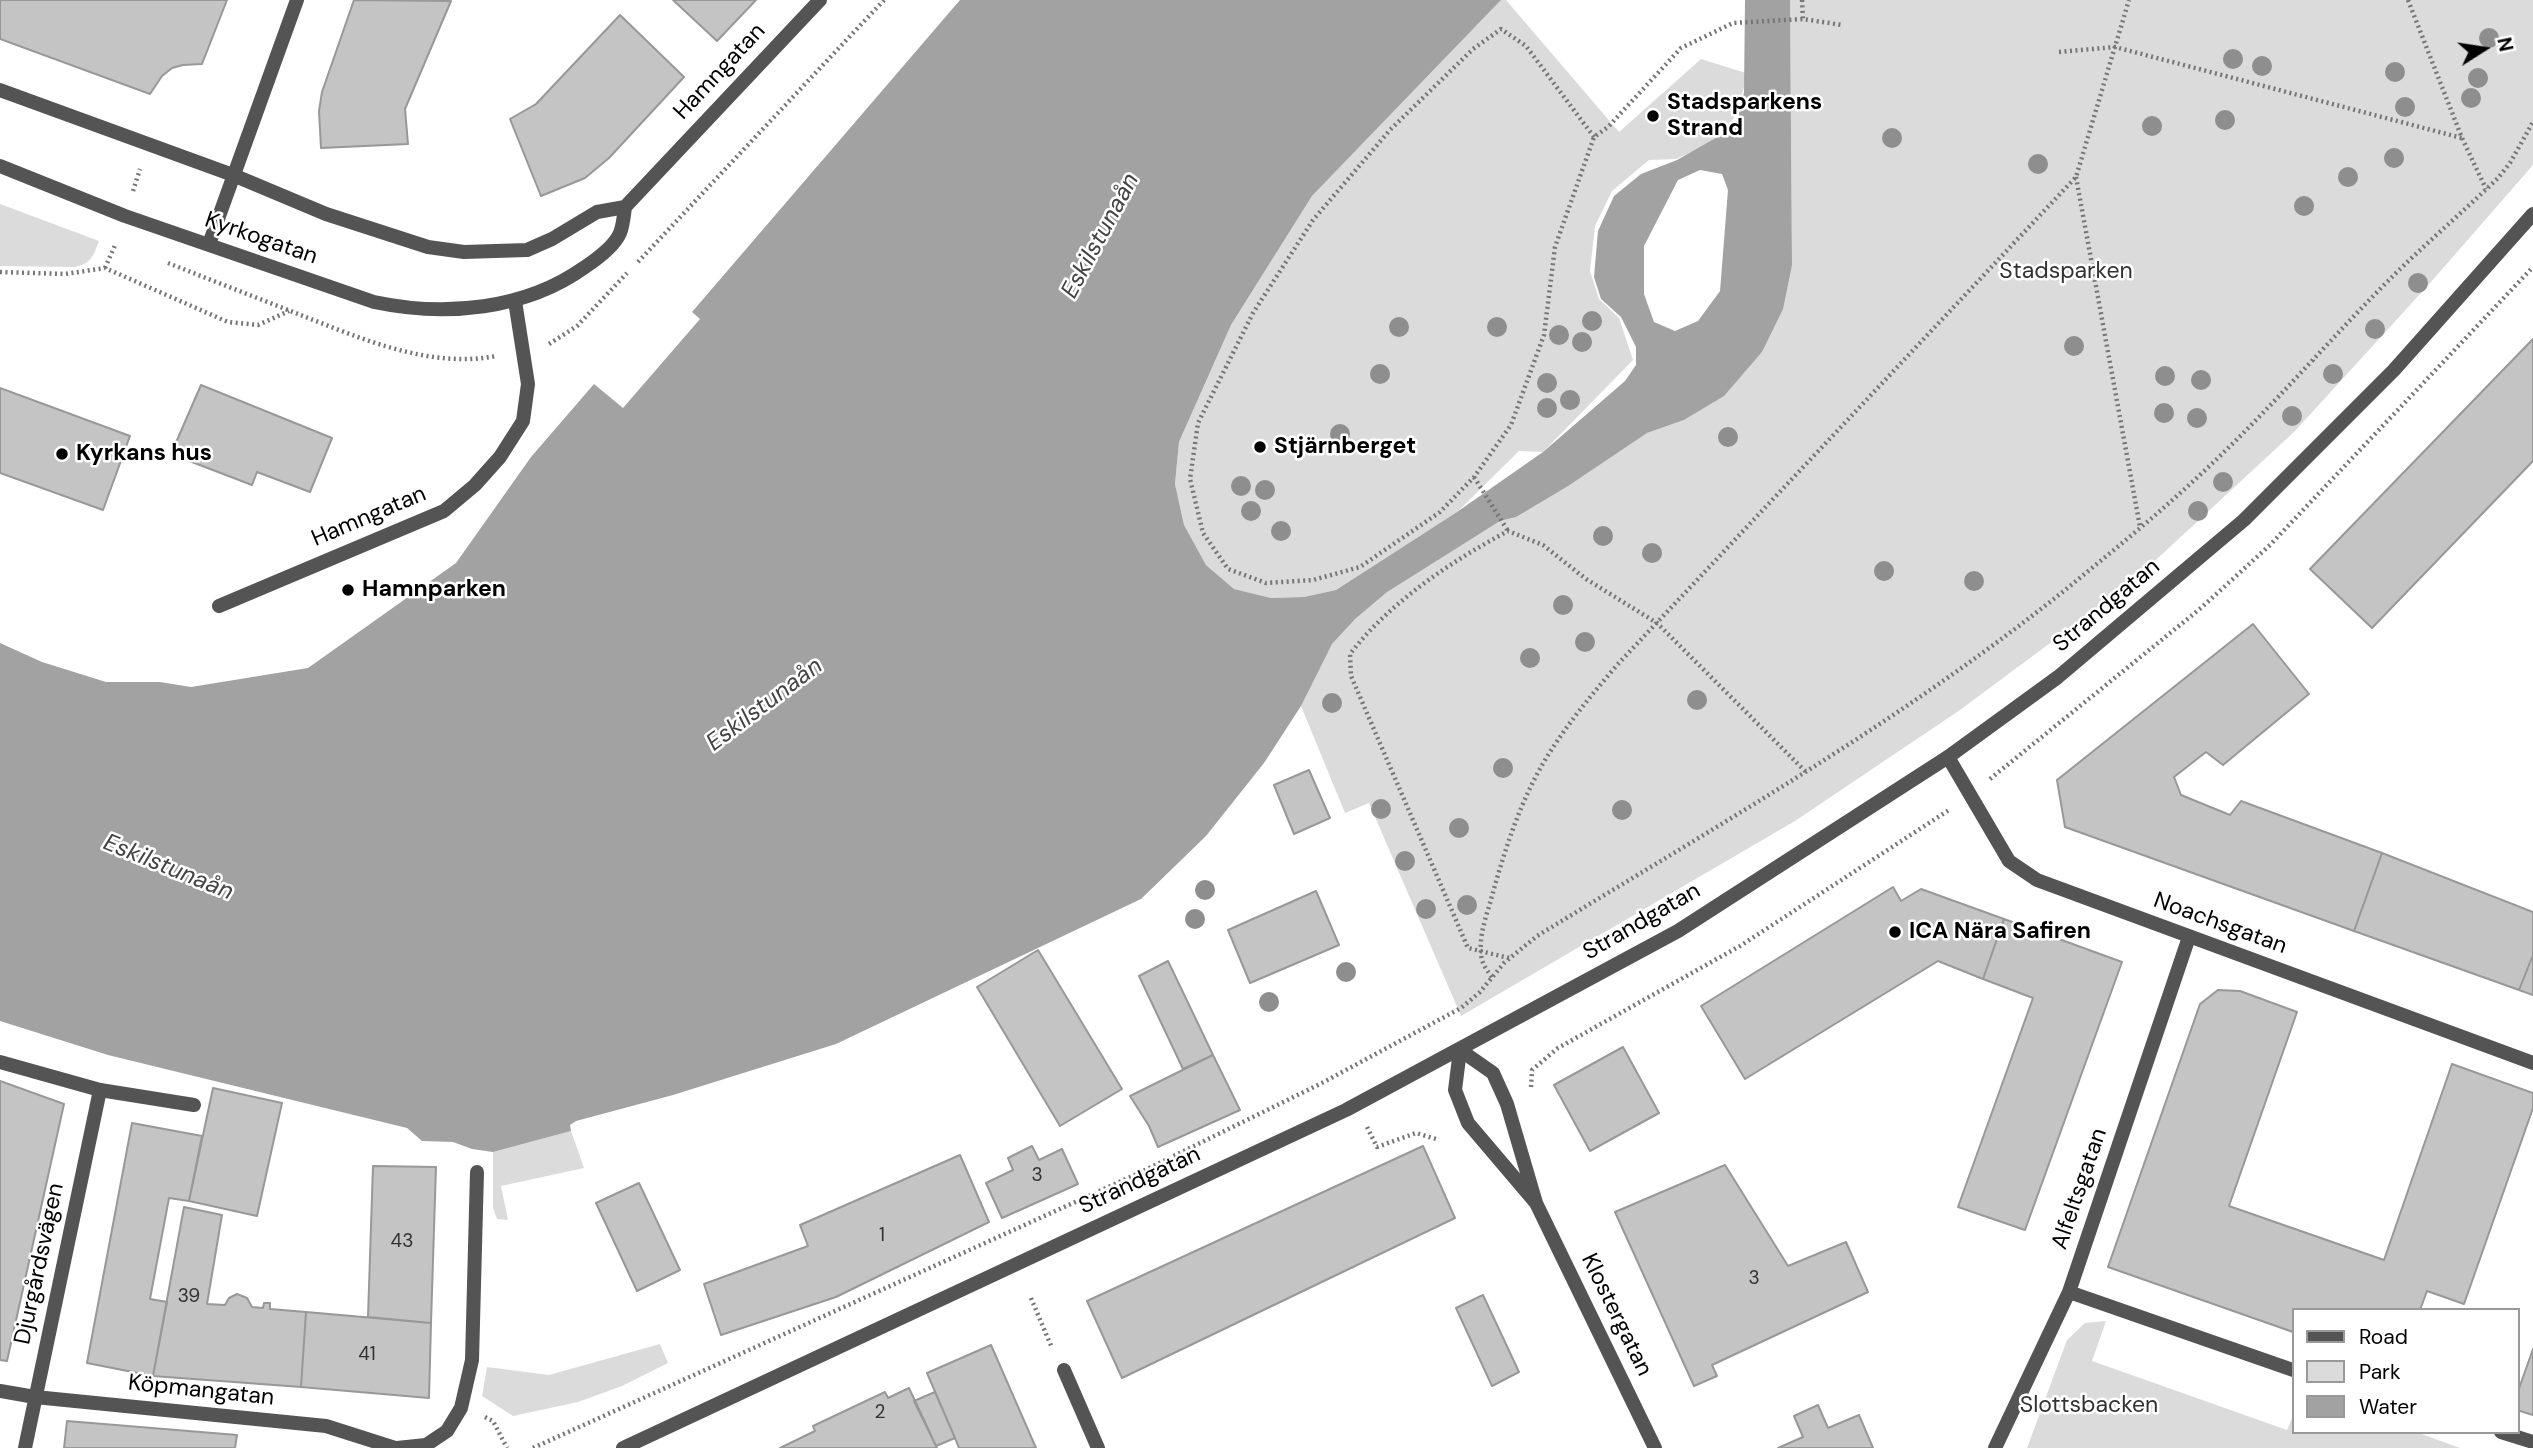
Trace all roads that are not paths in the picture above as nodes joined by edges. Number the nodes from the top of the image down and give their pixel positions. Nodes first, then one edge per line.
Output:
1 (297, 0) edge
2 (820, 0) edge
3 (0, 90) edge
4 (0, 166) edge
5 (233, 175) junction
6 (625, 207) junction
7 (2533, 214) edge
8 (209, 244) junction
9 (515, 301) junction
10 (219, 606) dead end
11 (1948, 757) junction
12 (2189, 937) junction
13 (1460, 1050) junction
14 (0, 1062) edge
15 (2533, 1063) edge
16 (100, 1090) junction
17 (194, 1105) dead end
18 (477, 1172) dead end
19 (1536, 1203) junction
20 (2069, 1292) junction
21 (1064, 1370) road end
22 (2292, 1370) edge
23 (0, 1391) edge
24 (35, 1397) junction
25 (2507, 1434) edge
26 (2533, 1442) edge
27 (25, 1448) edge
28 (396, 1448) edge
29 (623, 1448) edge
30 (1098, 1448) edge
31 (1655, 1448) edge
32 (1995, 1448) edge

1 - 5 street
2 - 6 street, Hamngatan
3 - 5 street, Kyrkogatan
4 - 8 street, Kyrkogatan
5 - 6 street, Kyrkogatan
5 - 8 street
6 - 9 street, Hamngatan
7 - 11 street, Strandgatan
8 - 9 street, Kyrkogatan
9 - 10 street, Hamngatan
11 - 12 street, Noachsgatan
11 - 13 street, Strandgatan
12 - 15 street, Noachsgatan
12 - 20 street, Alfeltsgatan
13 - 19 street, Klostergatan
13 - 19 street, Klostergatan
13 - 29 street, Strandgatan
14 - 16 street
16 - 17 street
16 - 24 street, Djurgårdsvägen
18 - 28 street, Köpmangatan
19 - 31 street, Klostergatan
20 - 22 street
20 - 32 street, Alfeltsgatan
21 - 30 street
23 - 24 street, Köpmangatan
24 - 27 street, Djurgårdsvägen
24 - 28 street, Köpmangatan
25 - 26 street

